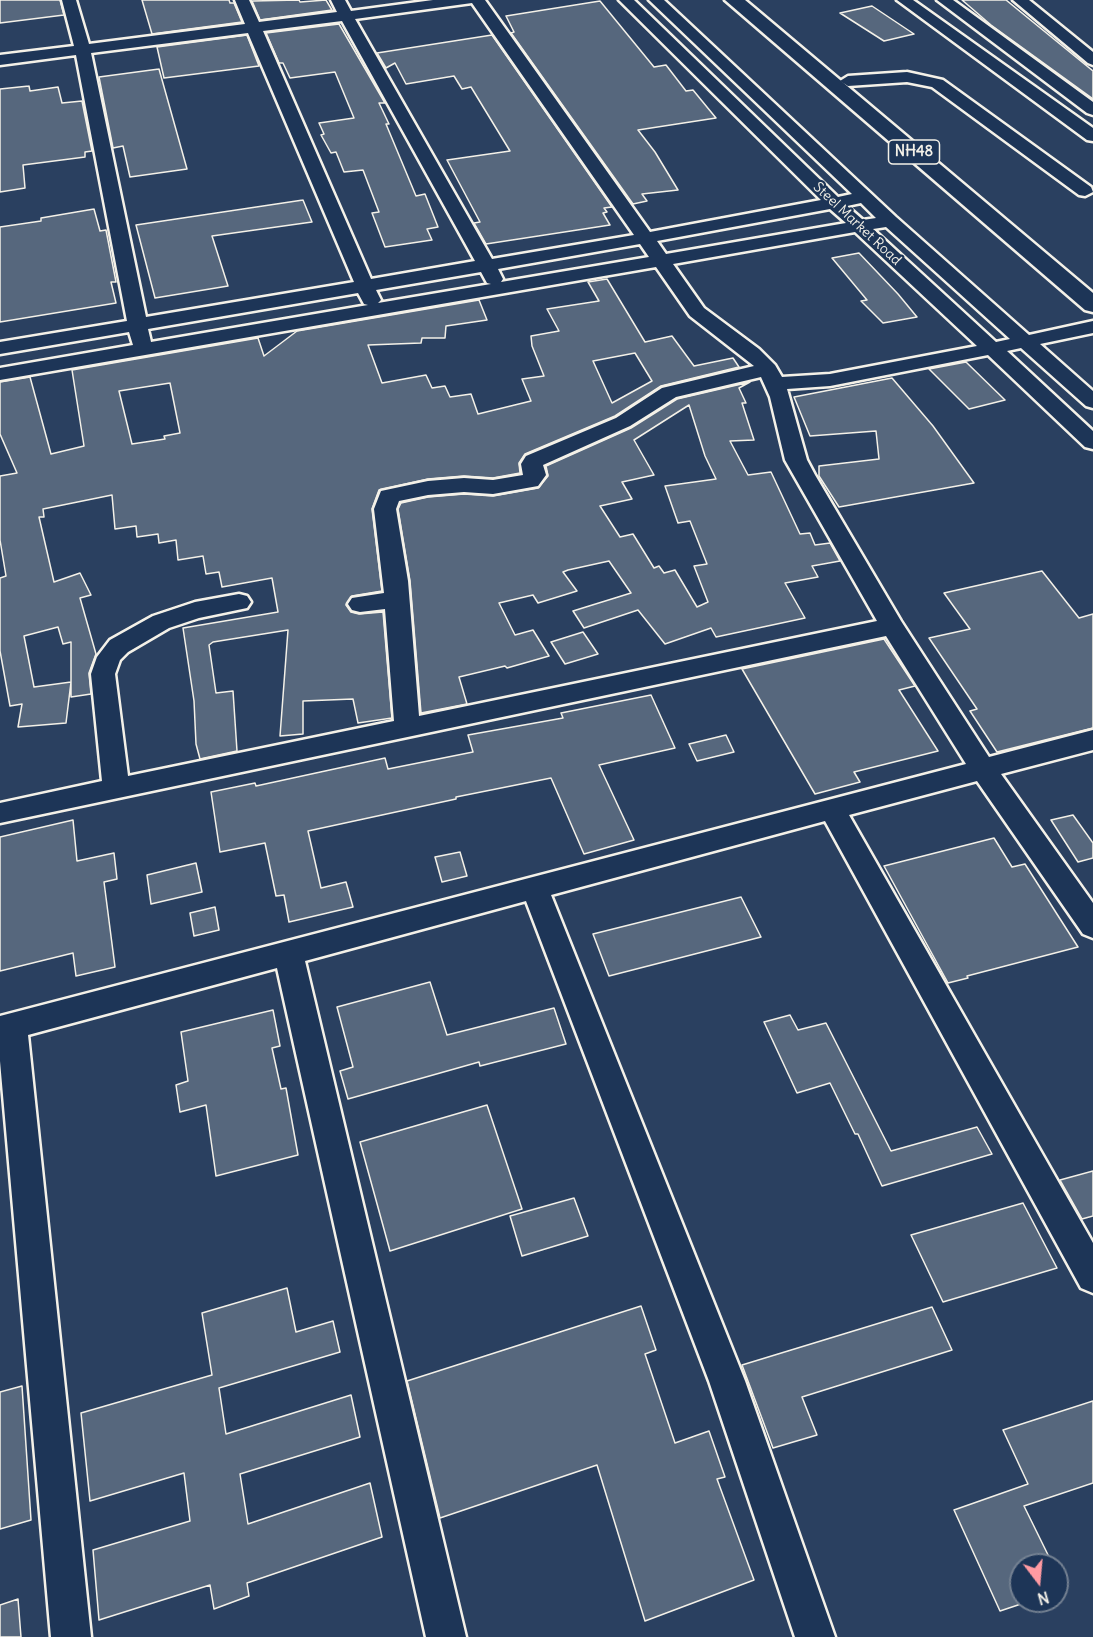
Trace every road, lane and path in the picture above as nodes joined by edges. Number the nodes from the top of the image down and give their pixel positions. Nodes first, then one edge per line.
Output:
1 (69, 0) edge
2 (242, 0) edge
3 (467, 0) edge
4 (478, 0) edge
5 (626, 0) edge
6 (656, 0) edge
7 (734, 0) edge
8 (751, 0) edge
9 (904, 0) edge
10 (944, 0) edge
11 (1020, 0) edge
12 (341, 8) edge
13 (254, 27) junction
14 (83, 49) junction
15 (0, 60) edge
16 (1093, 60) edge
17 (848, 81) junction
18 (1093, 112) edge
19 (1069, 118) junction
20 (1093, 136) edge
21 (1085, 191) dead end
22 (866, 197) junction
23 (834, 203) junction
24 (891, 221) junction
25 (858, 226) junction
26 (645, 238) junction
27 (662, 259) junction
28 (485, 265) junction
29 (364, 286) junction
30 (1093, 287) edge
31 (499, 288) junction
32 (1093, 305) edge
33 (375, 309) junction
34 (138, 324) junction
35 (1093, 327) edge
36 (1026, 342) junction
37 (0, 348) edge
38 (992, 349) junction
39 (142, 350) junction
40 (0, 374) edge
41 (771, 377) junction
42 (1093, 402) edge
43 (1093, 442) edge
44 (396, 599) junction
45 (239, 602) dead end
46 (360, 604) dead end
47 (892, 626) junction
48 (407, 728) junction
49 (1093, 740) edge
50 (983, 769) junction
51 (116, 788) junction
52 (832, 808) junction
53 (0, 813) edge
54 (534, 887) junction
55 (1093, 926) edge
56 (288, 952) junction
57 (6, 1027) edge
58 (1093, 1276) edge
59 (71, 1637) edge
60 (446, 1637) edge
61 (815, 1637) edge

1 - 14 street
2 - 13 street
3 - 12 street
4 - 26 street
5 - 23 street, Steel Market Road
6 - 22 street, Steel Market Road
7 - 32 highway, NH48
8 - 17 highway, NH48
9 - 19 street
10 - 18 street
11 - 16 street
12 - 13 street
12 - 28 street
13 - 14 street
13 - 29 street
14 - 15 street
14 - 34 street
17 - 21 street
17 - 30 highway, NH48
18 - 19 street
19 - 20 street
22 - 23 street
22 - 24 street, Steel Market Road
23 - 25 street, Steel Market Road
23 - 26 street
24 - 25 street
24 - 36 street, Steel Market Road
25 - 27 street
25 - 38 street, Steel Market Road
26 - 27 street
26 - 28 street
27 - 31 street
27 - 41 street
28 - 29 street
28 - 31 street
29 - 33 street
29 - 34 street
31 - 33 street
33 - 39 street
34 - 37 street
34 - 39 street
35 - 36 street
36 - 38 street
36 - 42 street, Steel Market Road
38 - 41 street
38 - 43 street, Steel Market Road
39 - 40 street
41 - 44 street
41 - 47 street
44 - 46 street
44 - 48 street
45 - 51 street
47 - 48 street
47 - 50 street
48 - 51 street
49 - 50 street
50 - 52 street
50 - 55 street
51 - 53 street
52 - 54 street
52 - 58 street
54 - 56 street
54 - 61 street
56 - 57 street
56 - 60 street
57 - 59 street

